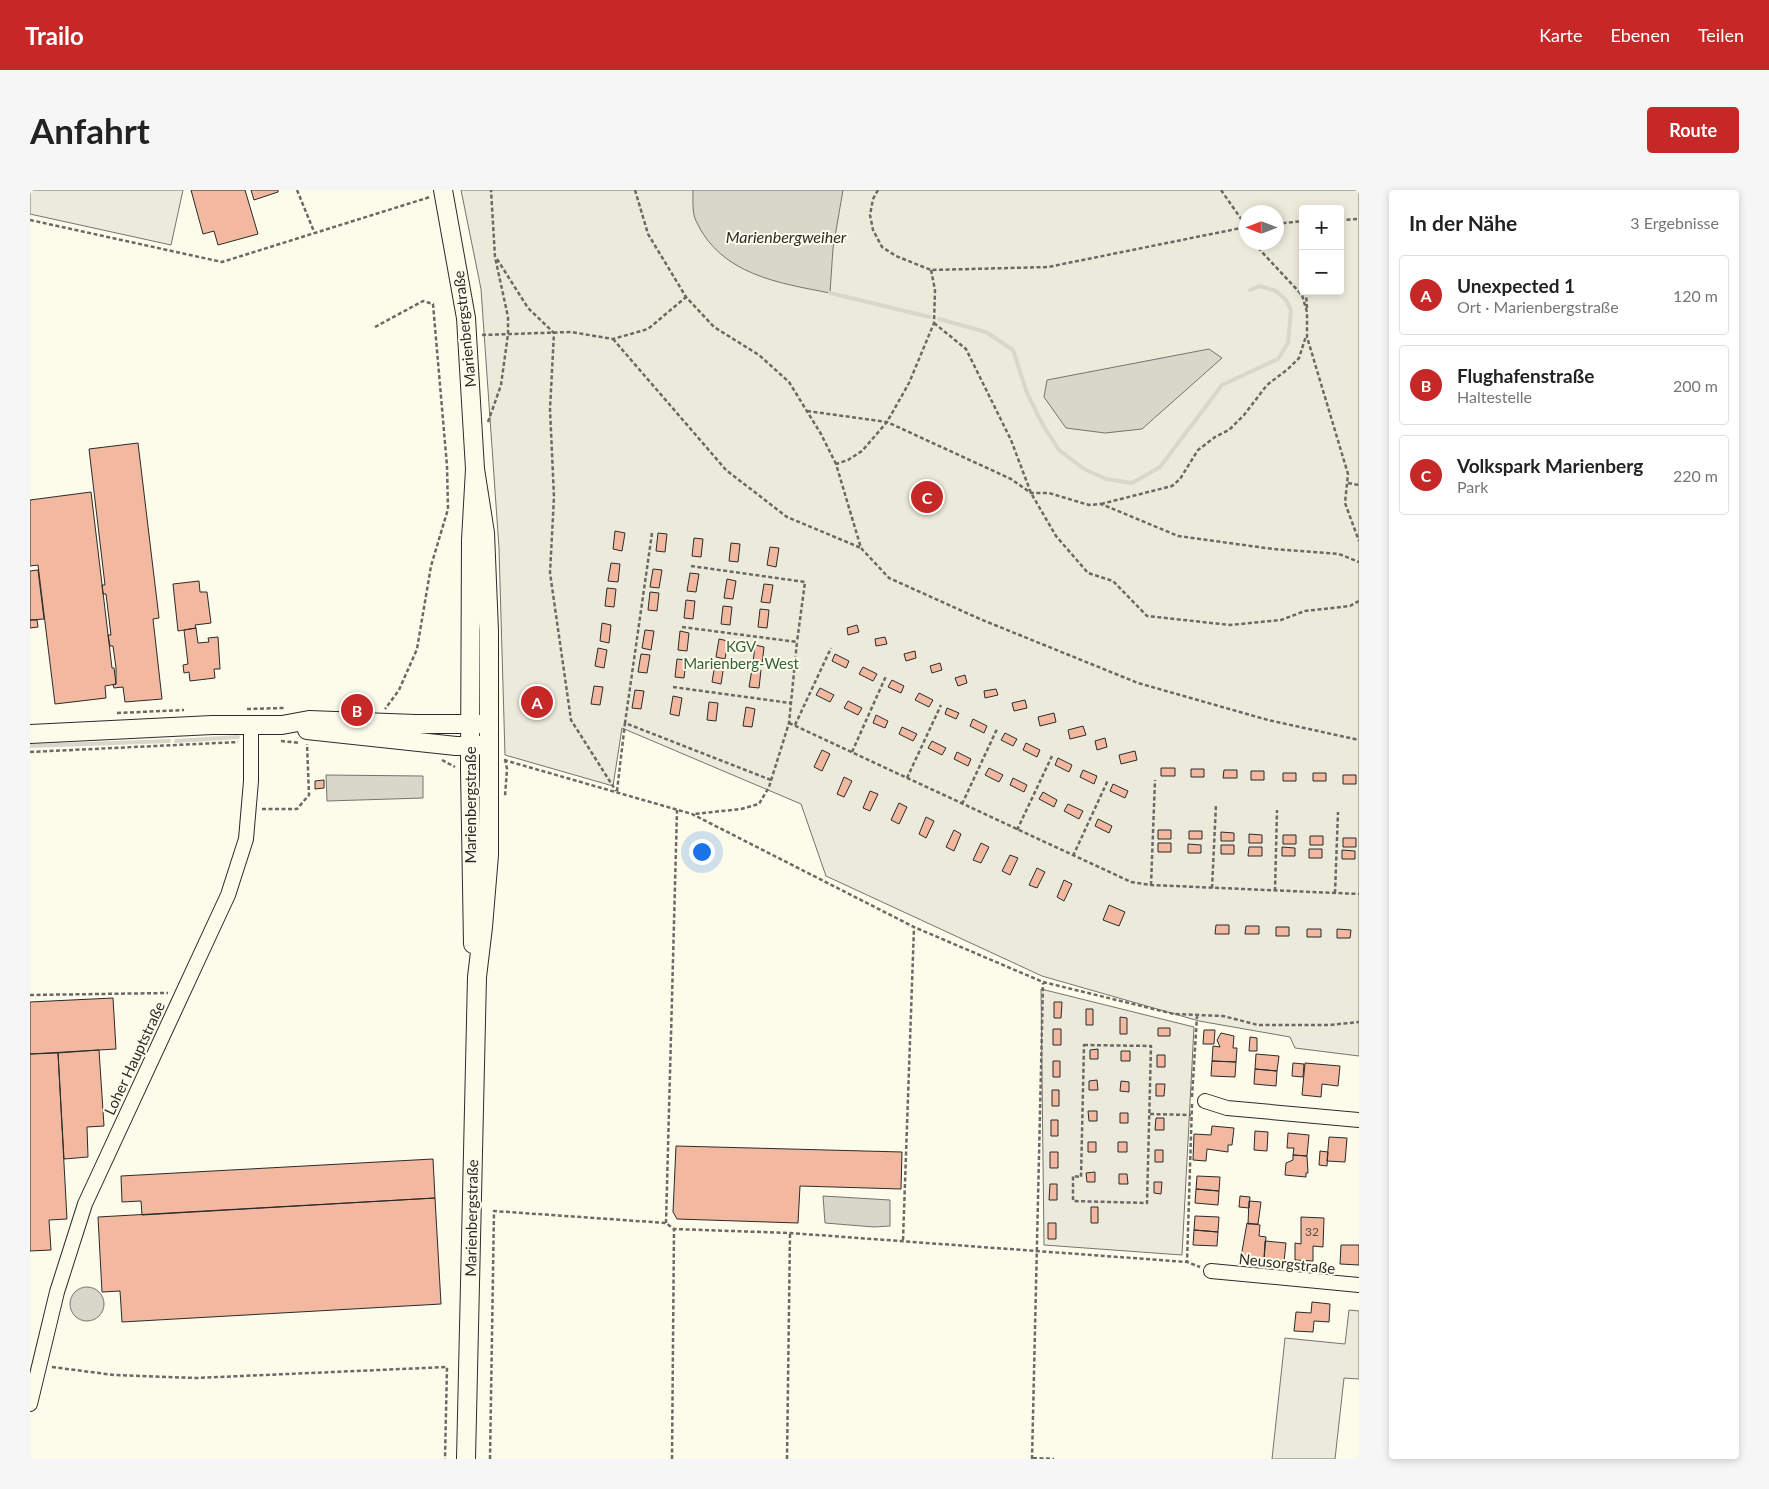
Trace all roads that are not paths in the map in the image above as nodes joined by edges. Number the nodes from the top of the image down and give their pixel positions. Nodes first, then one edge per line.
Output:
1 (443, 192) edge
2 (474, 469) junction
3 (251, 724) junction
4 (282, 724) junction
5 (470, 724) junction
6 (489, 724) junction
7 (30, 734) edge
8 (470, 746) junction
9 (497, 753) junction
10 (477, 977) junction
11 (1199, 1101) road end
12 (1359, 1120) edge
13 (1211, 1271) road end
14 (1359, 1286) edge
15 (30, 1404) edge
16 (466, 1459) edge

1 - 2 main road, Marienbergstraße
2 - 5 main road, Marienbergstraße
2 - 6 main road, Marienbergstraße
3 - 4 main road
3 - 7 main road
3 - 15 street, Loher Hauptstraße
4 - 5 main road
4 - 8 main road
5 - 6 main road, Marienbergstraße
5 - 8 main road, Marienbergstraße
6 - 9 main road, Marienbergstraße
8 - 9 main road
8 - 10 main road, Marienbergstraße
9 - 10 main road, Marienbergstraße
10 - 16 main road, Marienbergstraße
11 - 12 street
13 - 14 street, Neusorgstraße

